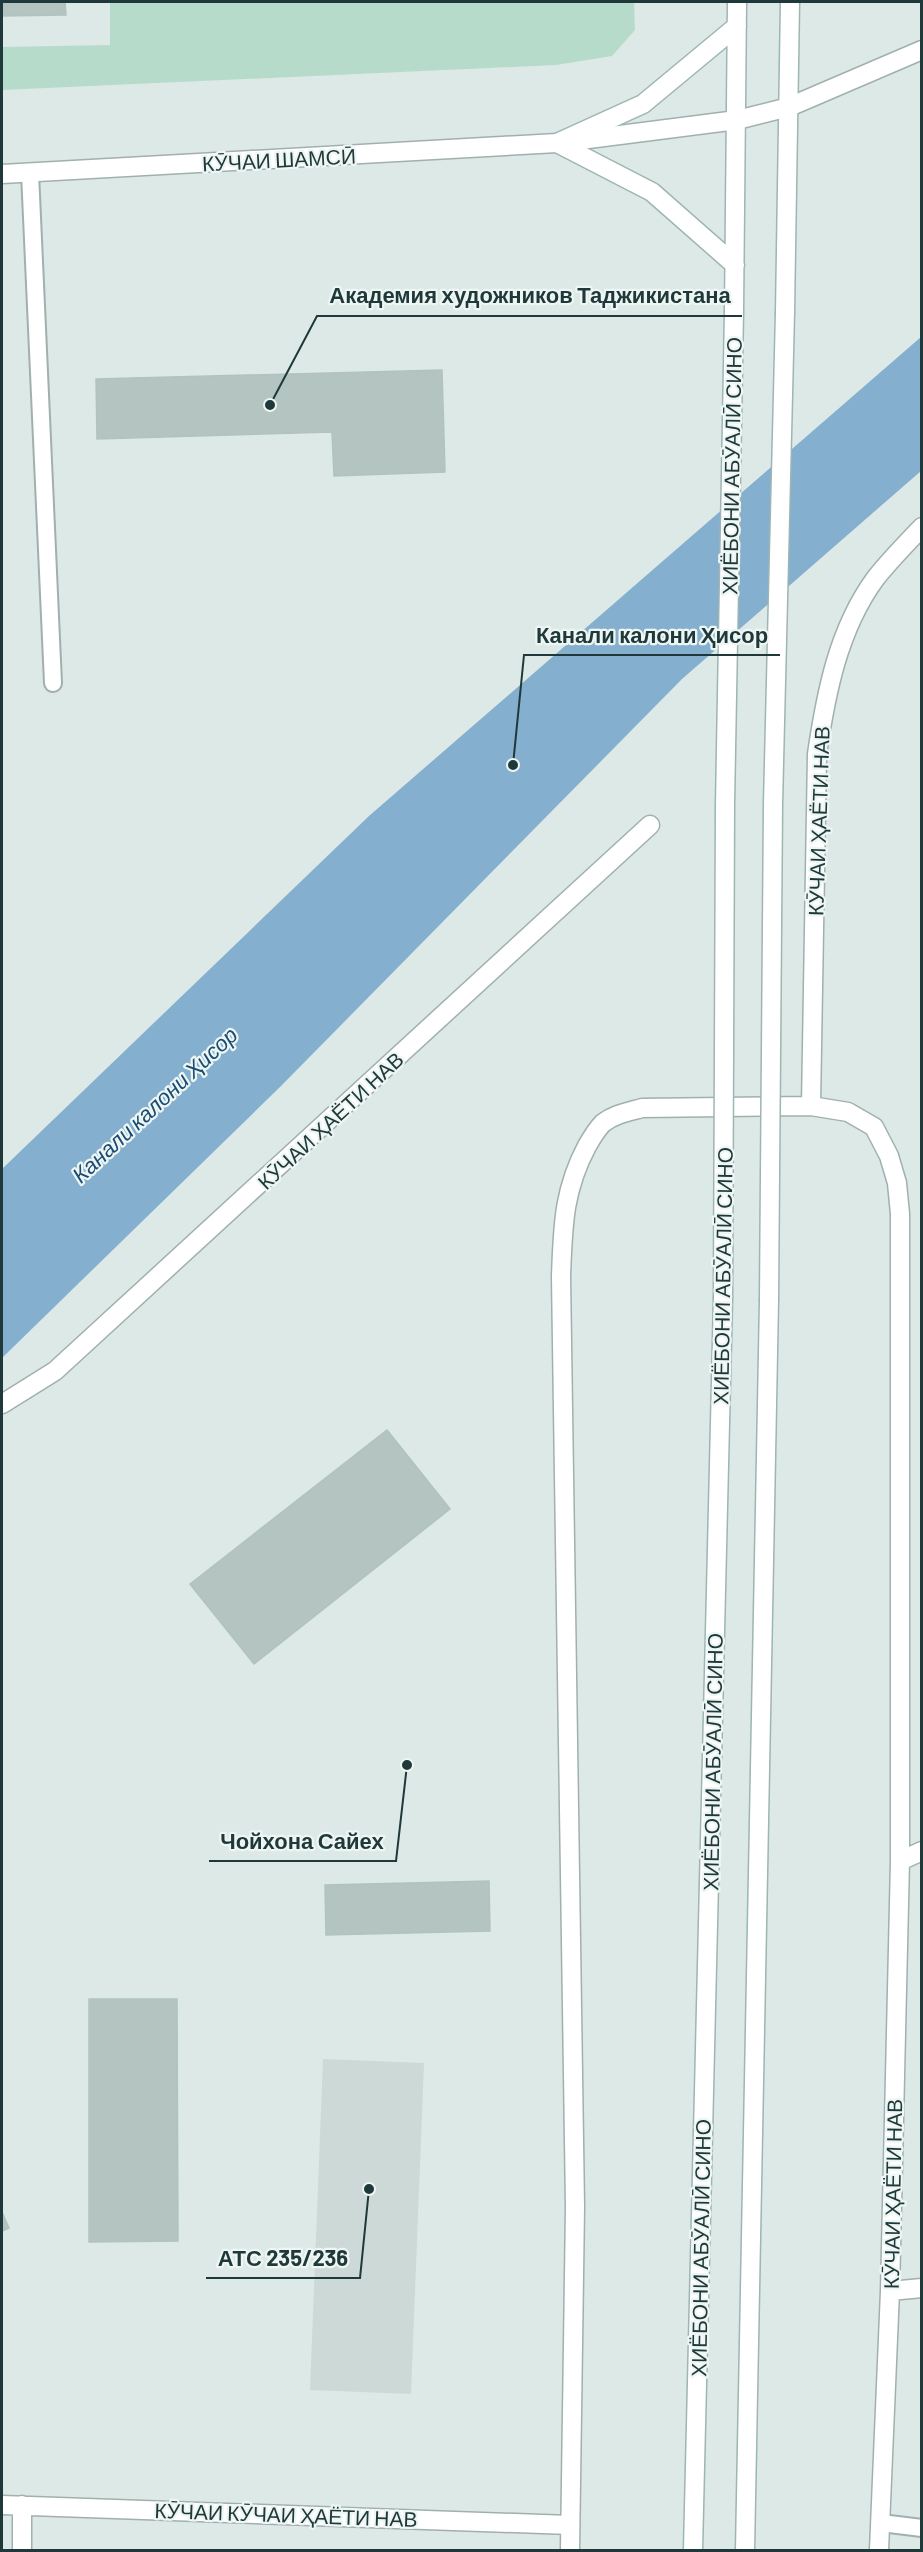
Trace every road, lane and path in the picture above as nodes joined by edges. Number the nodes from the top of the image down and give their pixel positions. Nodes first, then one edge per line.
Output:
1 (737, 2) edge
2 (790, 2) edge
3 (737, 26) junction
4 (921, 50) edge
5 (789, 107) junction
6 (737, 120) junction
7 (557, 143) junction
8 (30, 173) junction
9 (2, 174) edge
10 (735, 265) junction
11 (921, 527) edge
12 (53, 683) dead end
13 (650, 825) dead end
14 (811, 1106) junction
15 (2, 1404) edge
16 (921, 1851) edge
17 (900, 1862) junction
18 (921, 2288) edge
19 (890, 2291) junction
20 (2, 2505) edge
21 (22, 2505) junction
22 (881, 2523) junction
23 (570, 2524) junction
24 (921, 2528) edge
25 (22, 2550) edge
26 (570, 2550) edge
27 (693, 2550) edge
28 (745, 2550) edge
29 (879, 2550) edge

1 - 3 street, ХИЁБОНИ АБӮАЛӢ СИНО
2 - 5 street
3 - 6 street, ХИЁБОНИ АБӮАЛӢ СИНО
3 - 7 street
4 - 5 street, КӮЧАИ ШАМСӢ
5 - 6 street, КӮЧАИ ШАМСӢ
5 - 28 street, bridge
6 - 7 street, КӮЧАИ ШАМСӢ
6 - 10 street, ХИЁБОНИ АБӮАЛӢ СИНО
7 - 8 street, КӮЧАИ ШАМСӢ
7 - 10 street
8 - 9 street, КӮЧАИ ШАМСӢ
8 - 12 lane
10 - 27 street, ХИЁБОНИ АБӮАЛӢ СИНО, bridge
11 - 14 street, КӮЧАИ ҲАЁТИ НАВ
13 - 15 street, КӮЧАИ ҲАЁТИ НАВ
14 - 17 street, КӮЧАИ ҲАЁТИ НАВ
14 - 23 street, КӮЧАИ ҲАЁТИ НАВ
16 - 17 street
17 - 19 street, КӮЧАИ ҲАЁТИ НАВ
18 - 19 street
19 - 22 street, КӮЧАИ ҲАЁТИ НАВ
20 - 21 street, КӮЧАИ КӮЧАИ ҲАЁТИ НАВ
21 - 23 street, КӮЧАИ КӮЧАИ ҲАЁТИ НАВ
21 - 25 street
22 - 24 lane
22 - 29 street, КӮЧАИ ҲАЁТИ НАВ
23 - 26 street, КӮЧАИ ҲАЁТИ НАВ

